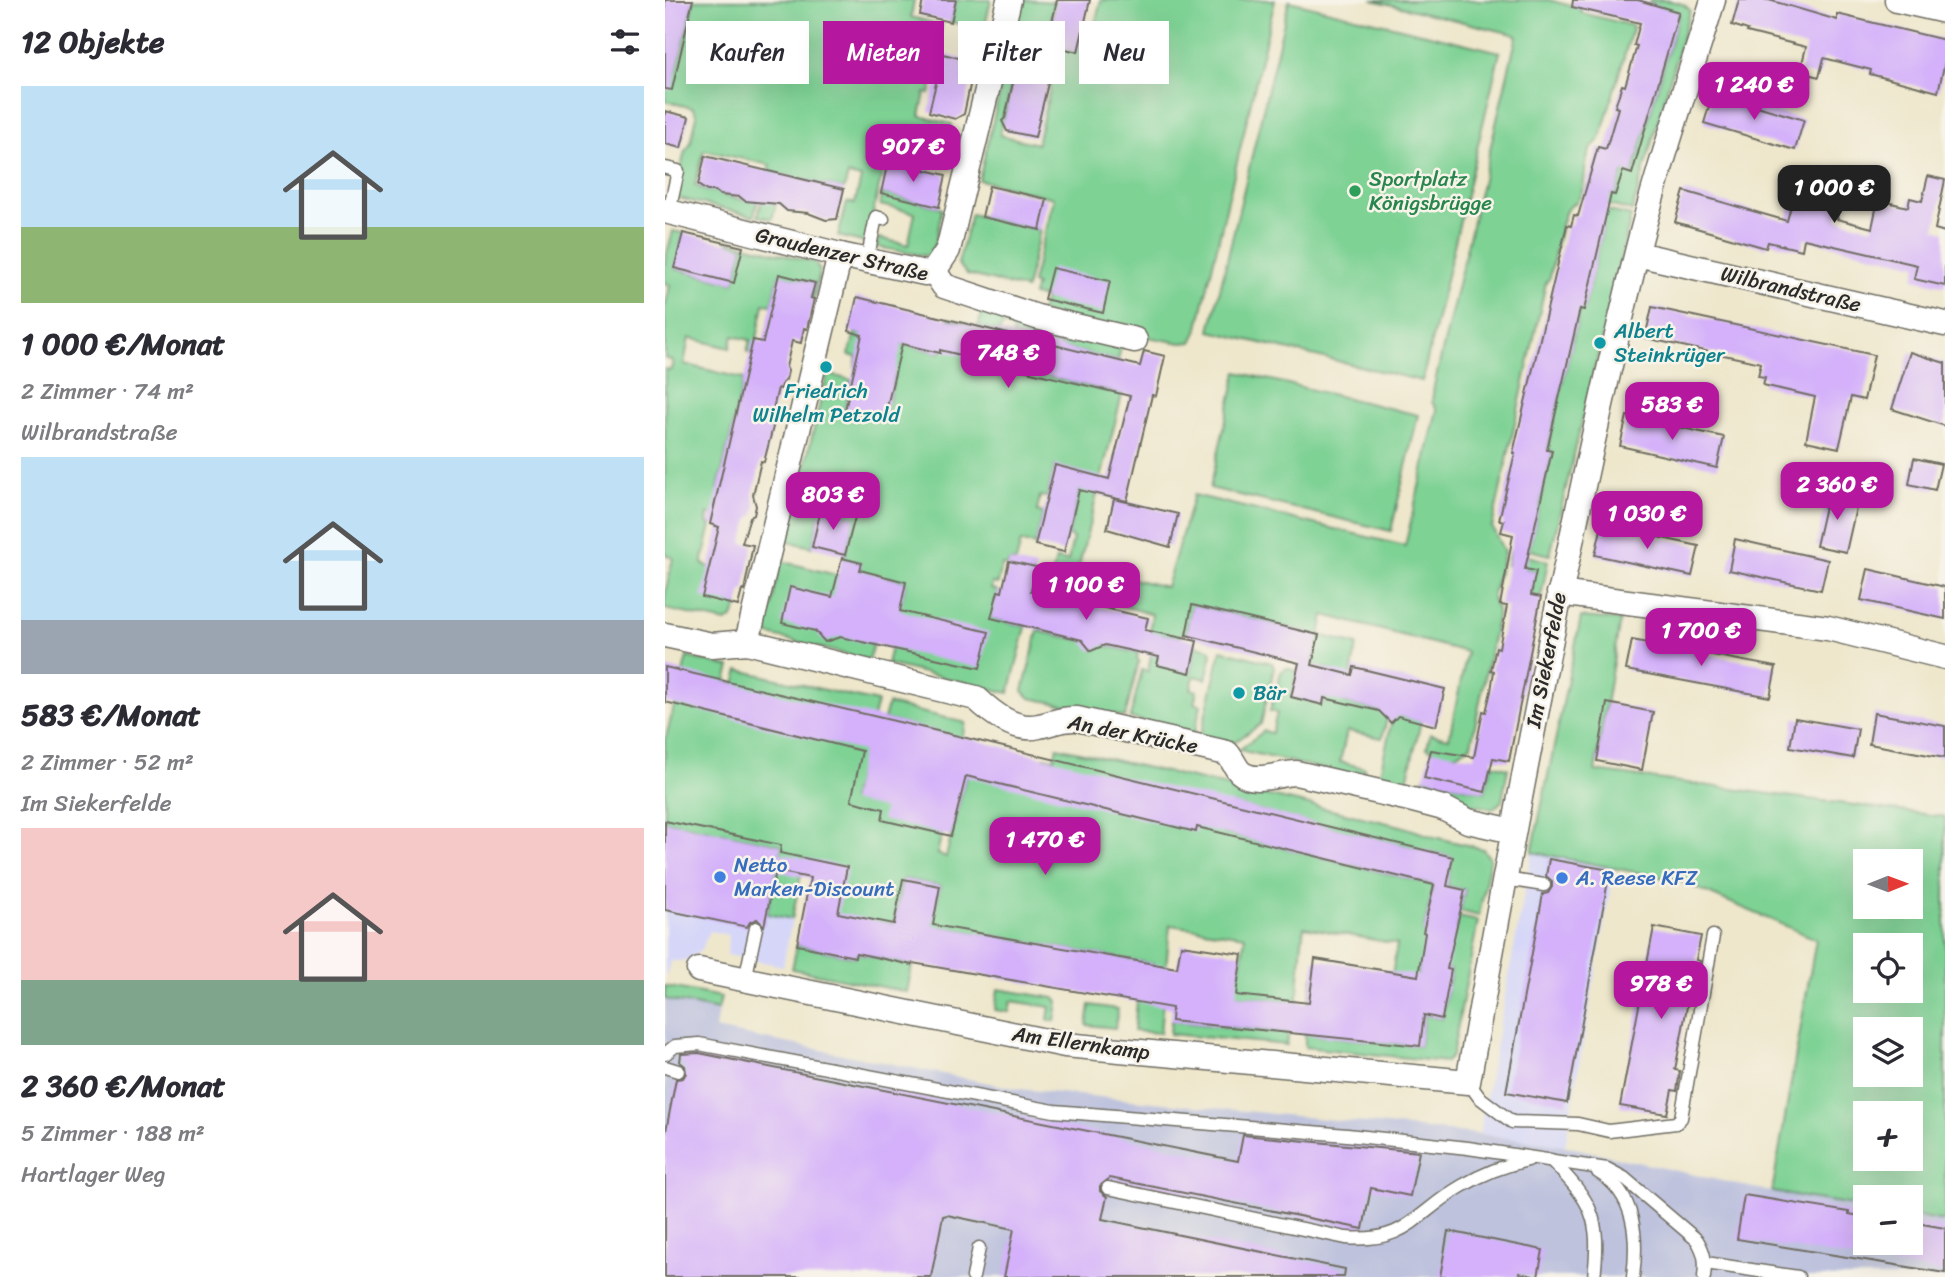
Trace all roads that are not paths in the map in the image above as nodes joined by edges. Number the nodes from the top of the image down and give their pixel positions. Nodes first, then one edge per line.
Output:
1 (1009, 0) edge
2 (1713, 0) edge
3 (1897, 0) edge
4 (1945, 11) edge
5 (666, 168) edge
6 (667, 211) edge
7 (883, 219) dead end
8 (1636, 254) junction
9 (840, 255) junction
10 (867, 261) junction
11 (934, 271) junction
12 (1945, 324) edge
13 (1135, 340) dead end
14 (1559, 593) junction
15 (665, 635) edge
16 (747, 642) junction
17 (1945, 657) edge
18 (1513, 831) junction
19 (1504, 880) junction
20 (1544, 885) dead end
21 (756, 928) dead end
22 (1713, 936) dead end
23 (699, 970) dead end
24 (745, 980) junction
25 (665, 1054) edge
26 (1468, 1082) junction
27 (1535, 1158) junction
28 (1551, 1160) junction
29 (1583, 1165) junction
30 (1108, 1188) dead end
31 (979, 1248) dead end
32 (1706, 1263) junction
33 (973, 1277) edge
34 (1594, 1277) edge
35 (1633, 1277) edge
36 (1704, 1277) edge
37 (1798, 1277) edge

1 - 11 street
2 - 8 street, Im Siekerfelde
3 - 4 street
5 - 6 lane
6 - 9 street, Graudenzer Straße
7 - 10 lane
8 - 12 street, Wilbrandstraße
8 - 14 street, Im Siekerfelde
9 - 10 street, Graudenzer Straße
9 - 16 street
10 - 11 street, Graudenzer Straße
11 - 13 street, Graudenzer Straße
14 - 17 street
14 - 18 street, Im Siekerfelde
15 - 16 street, An der Krücke
16 - 18 street, An der Krücke
18 - 19 street, Im Siekerfelde
19 - 20 lane
19 - 26 street, Im Siekerfelde
21 - 24 lane
22 - 26 lane
23 - 24 street, Am Ellernkamp
24 - 26 street, Am Ellernkamp
25 - 27 lane
27 - 28 lane
27 - 30 lane
28 - 29 lane
28 - 34 lane
29 - 32 lane
29 - 35 lane
31 - 33 lane
32 - 36 lane
32 - 37 lane

